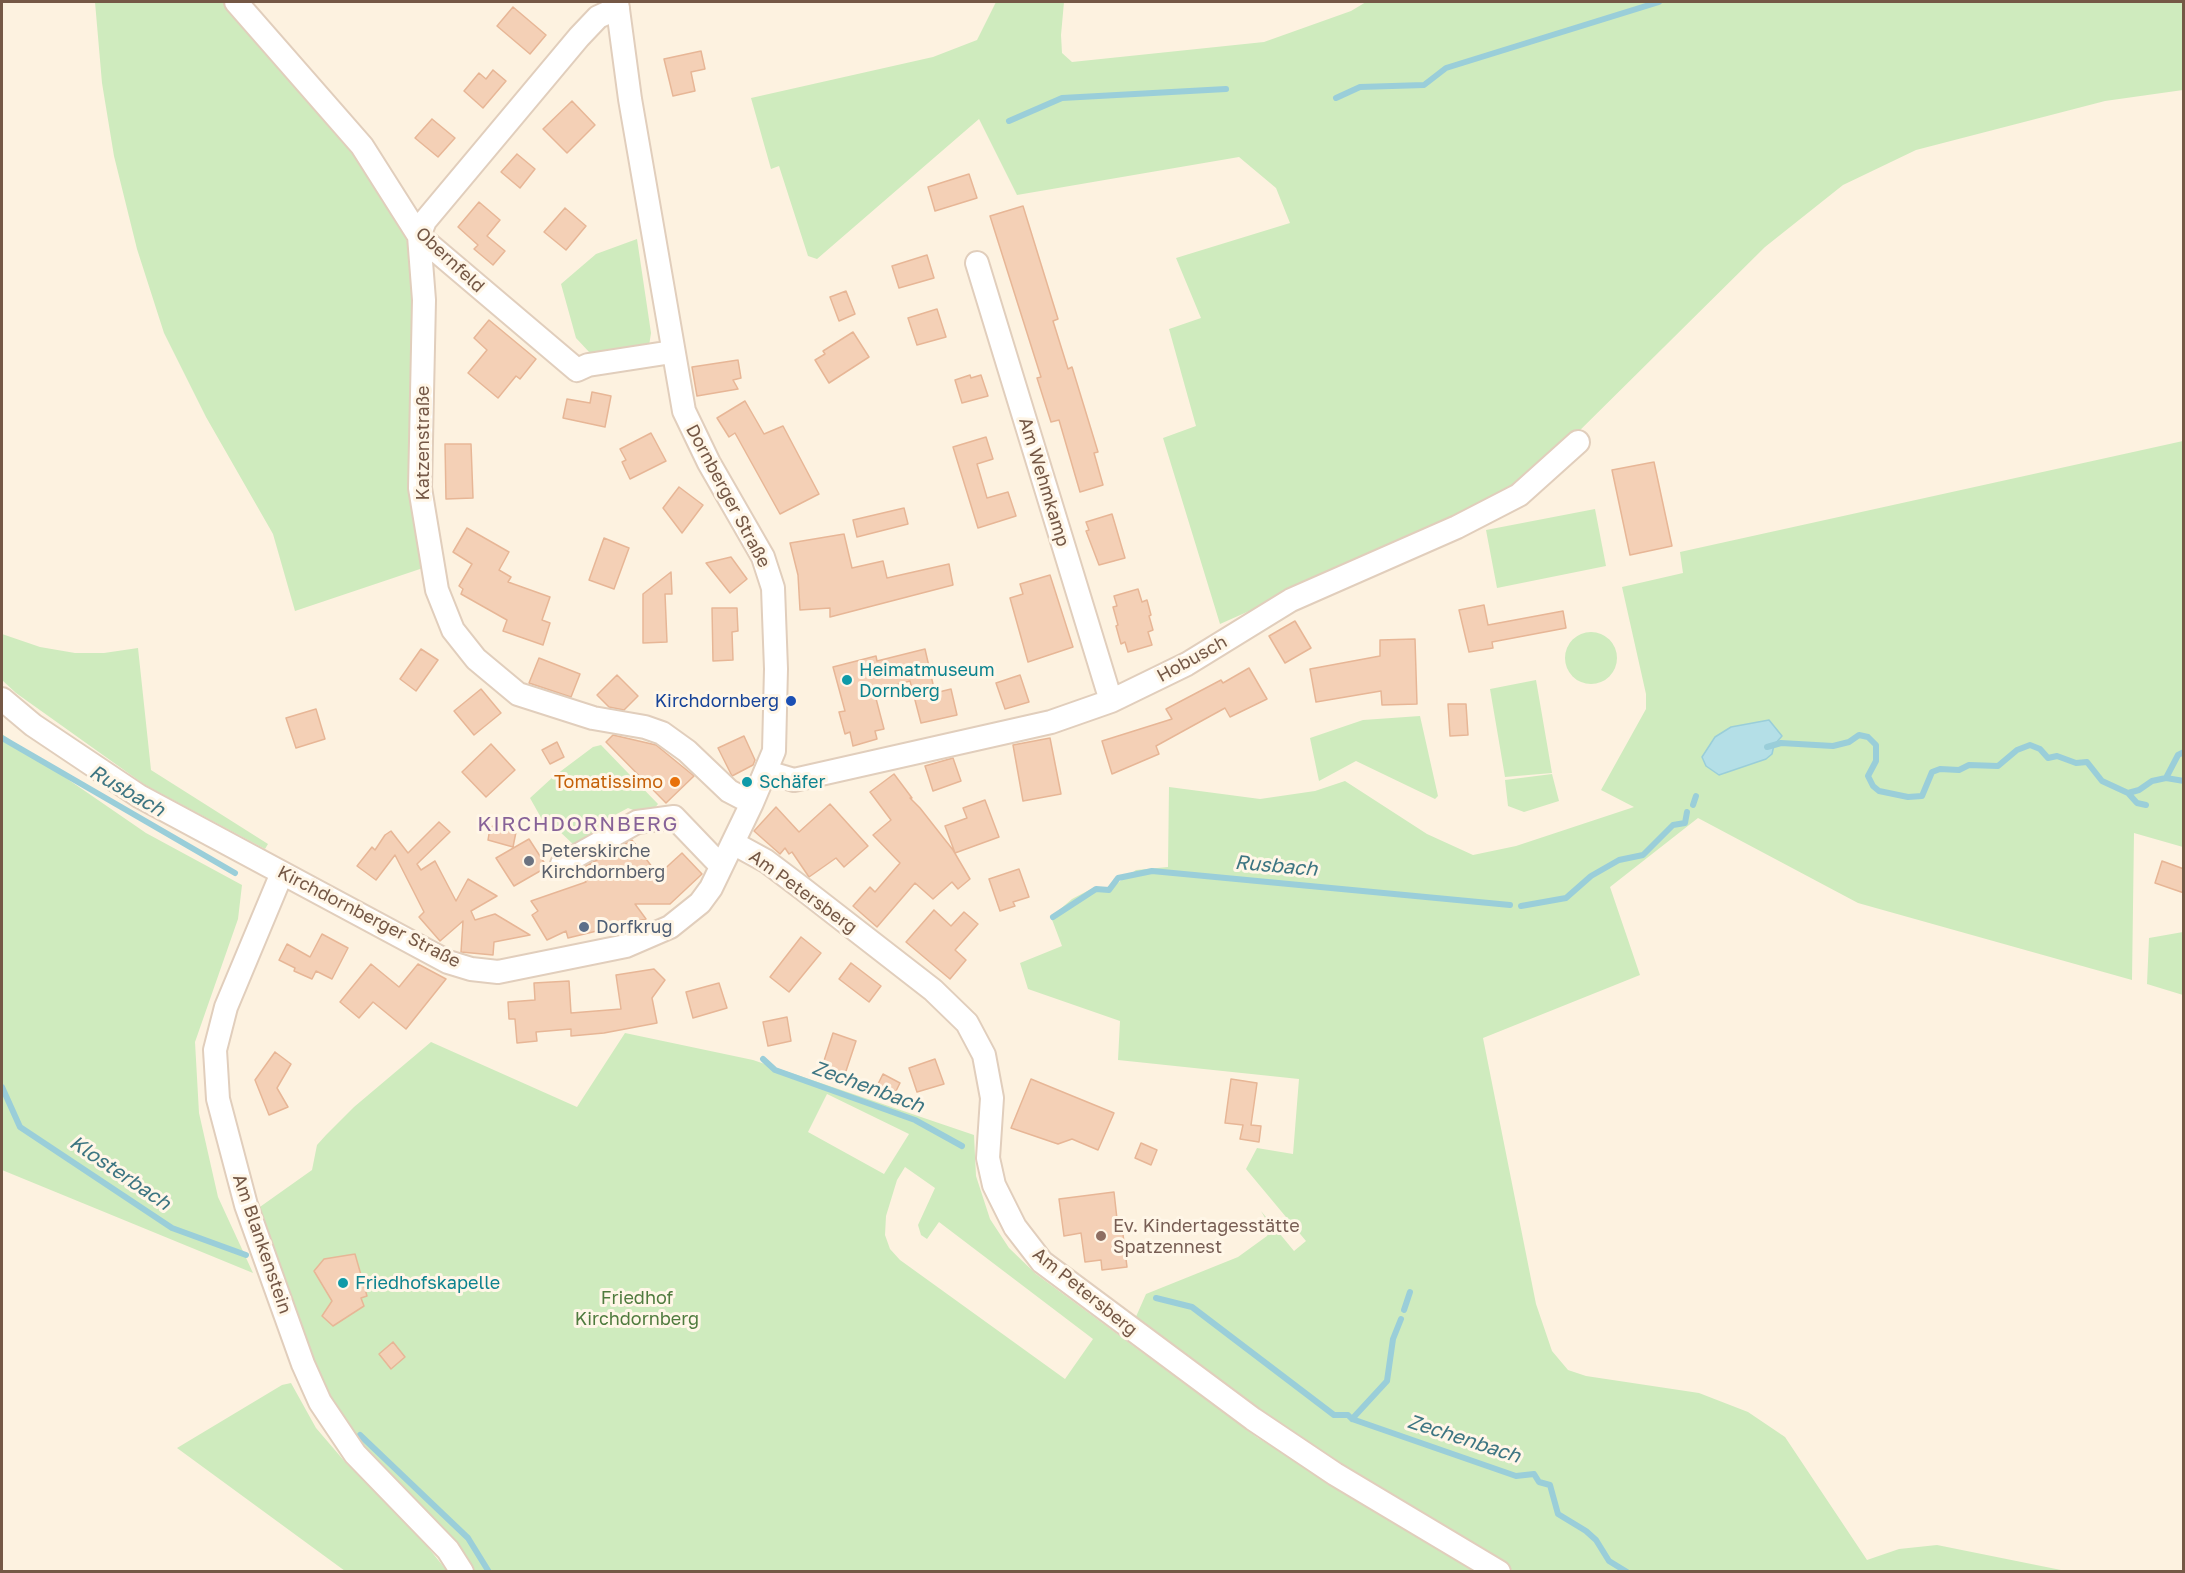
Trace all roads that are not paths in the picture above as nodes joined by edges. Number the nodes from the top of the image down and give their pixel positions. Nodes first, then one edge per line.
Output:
1 (236, 2) edge
2 (618, 5) edge
3 (419, 236) junction
4 (977, 263) dead end
5 (672, 352) junction
6 (1578, 441) dead end
7 (2, 699) edge
8 (1111, 701) junction
9 (767, 772) junction
10 (752, 803) junction
11 (733, 843) junction
12 (562, 864) dead end
13 (721, 866) junction
14 (282, 873) junction
15 (462, 1572) edge
16 (1499, 1572) edge

1 - 3 street, Obernfeld
2 - 3 street
2 - 5 street, Dornberger Straße
3 - 5 street, Obernfeld
3 - 10 street, Katzenstraße
4 - 8 street, Am Wehmkamp
5 - 9 street, Dornberger Straße
6 - 8 street, Hobusch
7 - 14 street, Kirchdornberger Straße
8 - 9 street, Hobusch
9 - 10 street, Dornberger Straße
10 - 11 street, Dornberger Straße
11 - 13 street, Kirchdornberger Straße
11 - 16 street, Am Petersberg
12 - 13 street
13 - 14 street, Kirchdornberger Straße
14 - 15 street, Am Blankenstein

